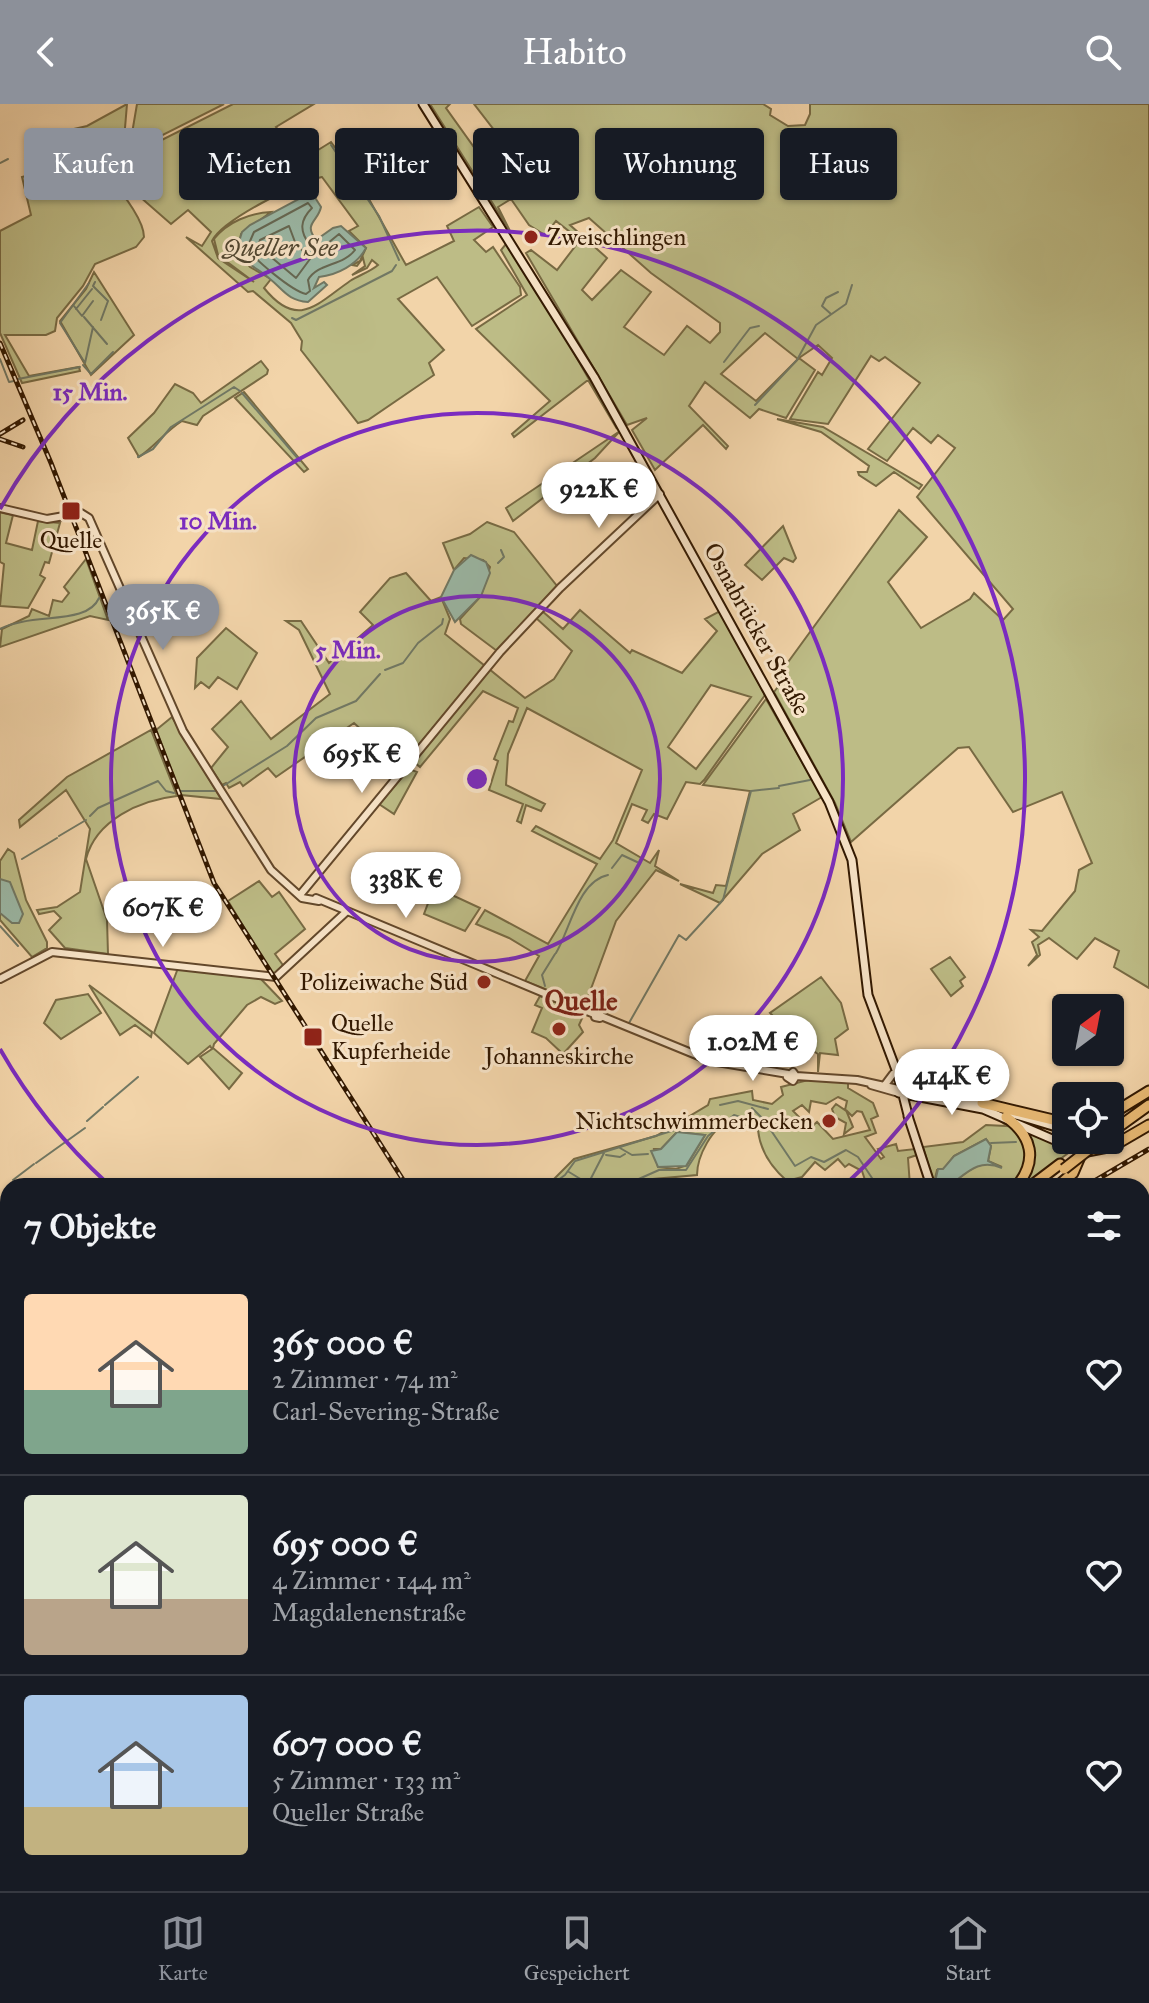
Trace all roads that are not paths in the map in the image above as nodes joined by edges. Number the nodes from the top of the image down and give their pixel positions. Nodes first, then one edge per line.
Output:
1 (423, 104) edge
2 (660, 494) junction
3 (0, 508) edge
4 (305, 894) junction
5 (346, 912) junction
6 (0, 979) edge
7 (896, 1075) junction
8 (868, 1083) junction
9 (884, 1086) junction
10 (900, 1091) junction
11 (1149, 1091) edge
12 (923, 1094) junction
13 (1149, 1098) edge
14 (982, 1103) junction
15 (1149, 1105) edge
16 (1124, 1106) edge
17 (907, 1108) junction
18 (1124, 1116) edge
19 (1006, 1117) junction
20 (909, 1119) junction
21 (1052, 1121) edge
22 (1124, 1123) edge
23 (1149, 1125) edge
24 (1052, 1126) edge
25 (1052, 1138) edge
26 (1124, 1140) edge
27 (1076, 1154) edge
28 (1080, 1154) edge
29 (1081, 1154) edge
30 (1062, 1166) junction
31 (928, 1178) edge
32 (1022, 1178) edge
33 (1043, 1178) edge
34 (1049, 1178) edge
35 (1067, 1178) edge

1 - 2 main road, Osnabrücker Straße
2 - 4 street
2 - 7 main road, Osnabrücker Straße
3 - 4 street
4 - 5 street
5 - 6 street
5 - 8 street
7 - 9 street
7 - 10 main road, Osnabrücker Straße
7 - 12 main road
8 - 9 street
8 - 10 street
9 - 10 street
10 - 12 main road
10 - 17 main road, Osnabrücker Straße
10 - 20 main road, Osnabrücker Straße
11 - 16 highway
12 - 14 main road
12 - 17 main road
12 - 19 main road
13 - 18 highway
14 - 21 highway
14 - 24 main road
15 - 22 highway
17 - 20 main road, Osnabrücker Straße
19 - 25 main road
19 - 32 highway
20 - 31 main road, Osnabrücker Straße
23 - 26 highway
27 - 30 highway, bridge
28 - 30 highway, bridge
29 - 35 highway
30 - 33 highway
30 - 34 highway

